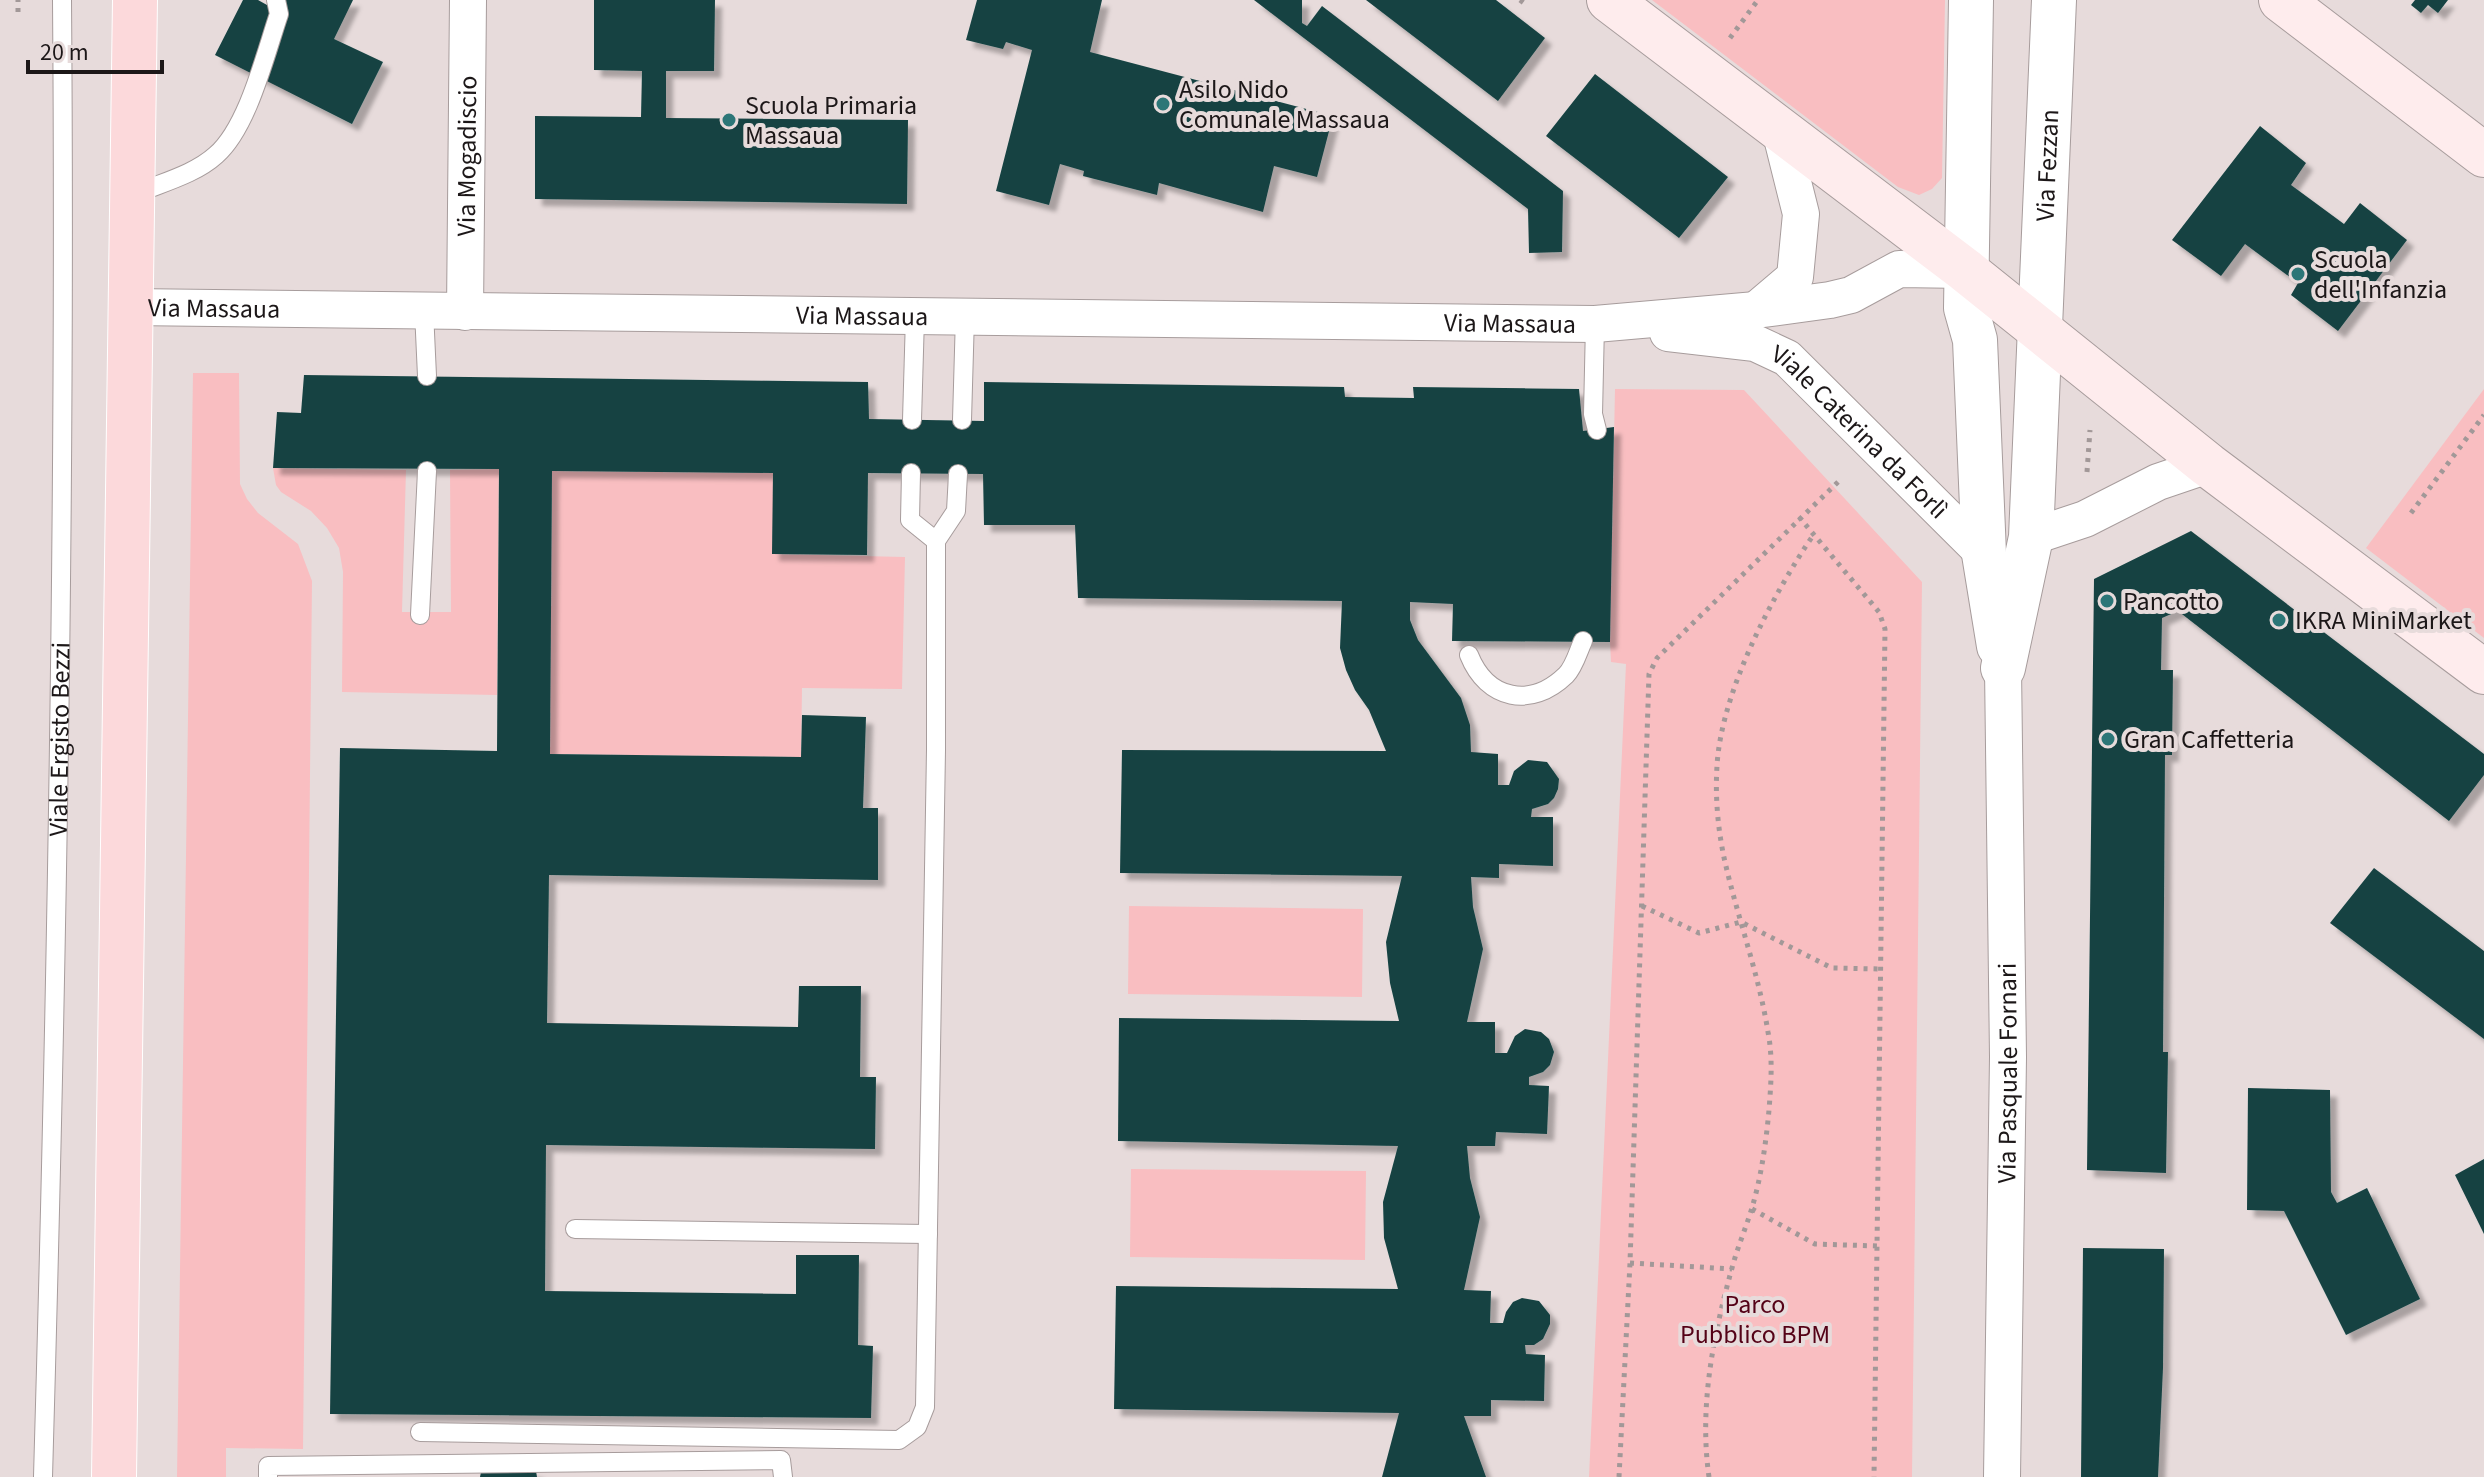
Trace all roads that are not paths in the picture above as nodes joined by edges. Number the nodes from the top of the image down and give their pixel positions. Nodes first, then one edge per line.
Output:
1 (62, 0) edge
2 (135, 0) edge
3 (276, 0) edge
4 (468, 0) edge
5 (1609, 0) edge
6 (1971, 0) edge
7 (2054, 0) edge
8 (2281, 0) edge
9 (1780, 130) junction
10 (2484, 155) edge
11 (130, 196) junction
12 (1965, 270) junction
13 (130, 307) junction
14 (1756, 310) junction
15 (424, 311) junction
16 (465, 312) junction
17 (965, 316) junction
18 (915, 317) junction
19 (1595, 324) junction
20 (2039, 330) junction
21 (427, 376) dead end
22 (912, 420) dead end
23 (962, 420) dead end
24 (1597, 430) dead end
25 (2208, 465) junction
26 (427, 471) dead end
27 (911, 473) dead end
28 (958, 474) dead end
29 (2031, 537) junction
30 (936, 541) junction
31 (1984, 554) junction
32 (420, 615) dead end
33 (1583, 641) dead end
34 (1469, 655) dead end
35 (2003, 668) junction
36 (2484, 672) edge
37 (575, 1229) dead end
38 (928, 1234) junction
39 (420, 1432) dead end
40 (43, 1477) edge
41 (114, 1477) edge
42 (268, 1477) edge
43 (783, 1477) edge
44 (2002, 1477) edge

1 - 40 lane, Viale Ergisto Bezzi
2 - 11 main road
3 - 11 lane
4 - 16 street, Via Mogadiscio
5 - 9 main road
6 - 12 street
7 - 20 street, Via Fezzan
8 - 10 main road
9 - 12 main road
9 - 14 street
11 - 13 main road
12 - 14 street, Viale Caterina da Forlì
12 - 20 main road
12 - 31 street, Viale Caterina da Forlì
13 - 15 street, Via Massaua
13 - 41 main road
14 - 19 street, Viale Caterina da Forlì
15 - 16 street, Via Massaua
15 - 21 lane
16 - 18 street, Via Massaua
17 - 18 street, Via Massaua
17 - 19 street, Via Massaua
17 - 23 lane
18 - 22 lane
19 - 24 lane
19 - 31 street, Viale Caterina da Forlì
20 - 25 main road
20 - 29 street
25 - 29 street
25 - 36 main road
26 - 32 lane
27 - 30 lane
28 - 30 lane
29 - 35 street, Via Pasquale Fornari
30 - 38 lane
31 - 35 street, Via Pasquale Fornari
33 - 34 lane
35 - 44 street, Via Pasquale Fornari
37 - 38 lane
38 - 39 lane
42 - 43 lane

